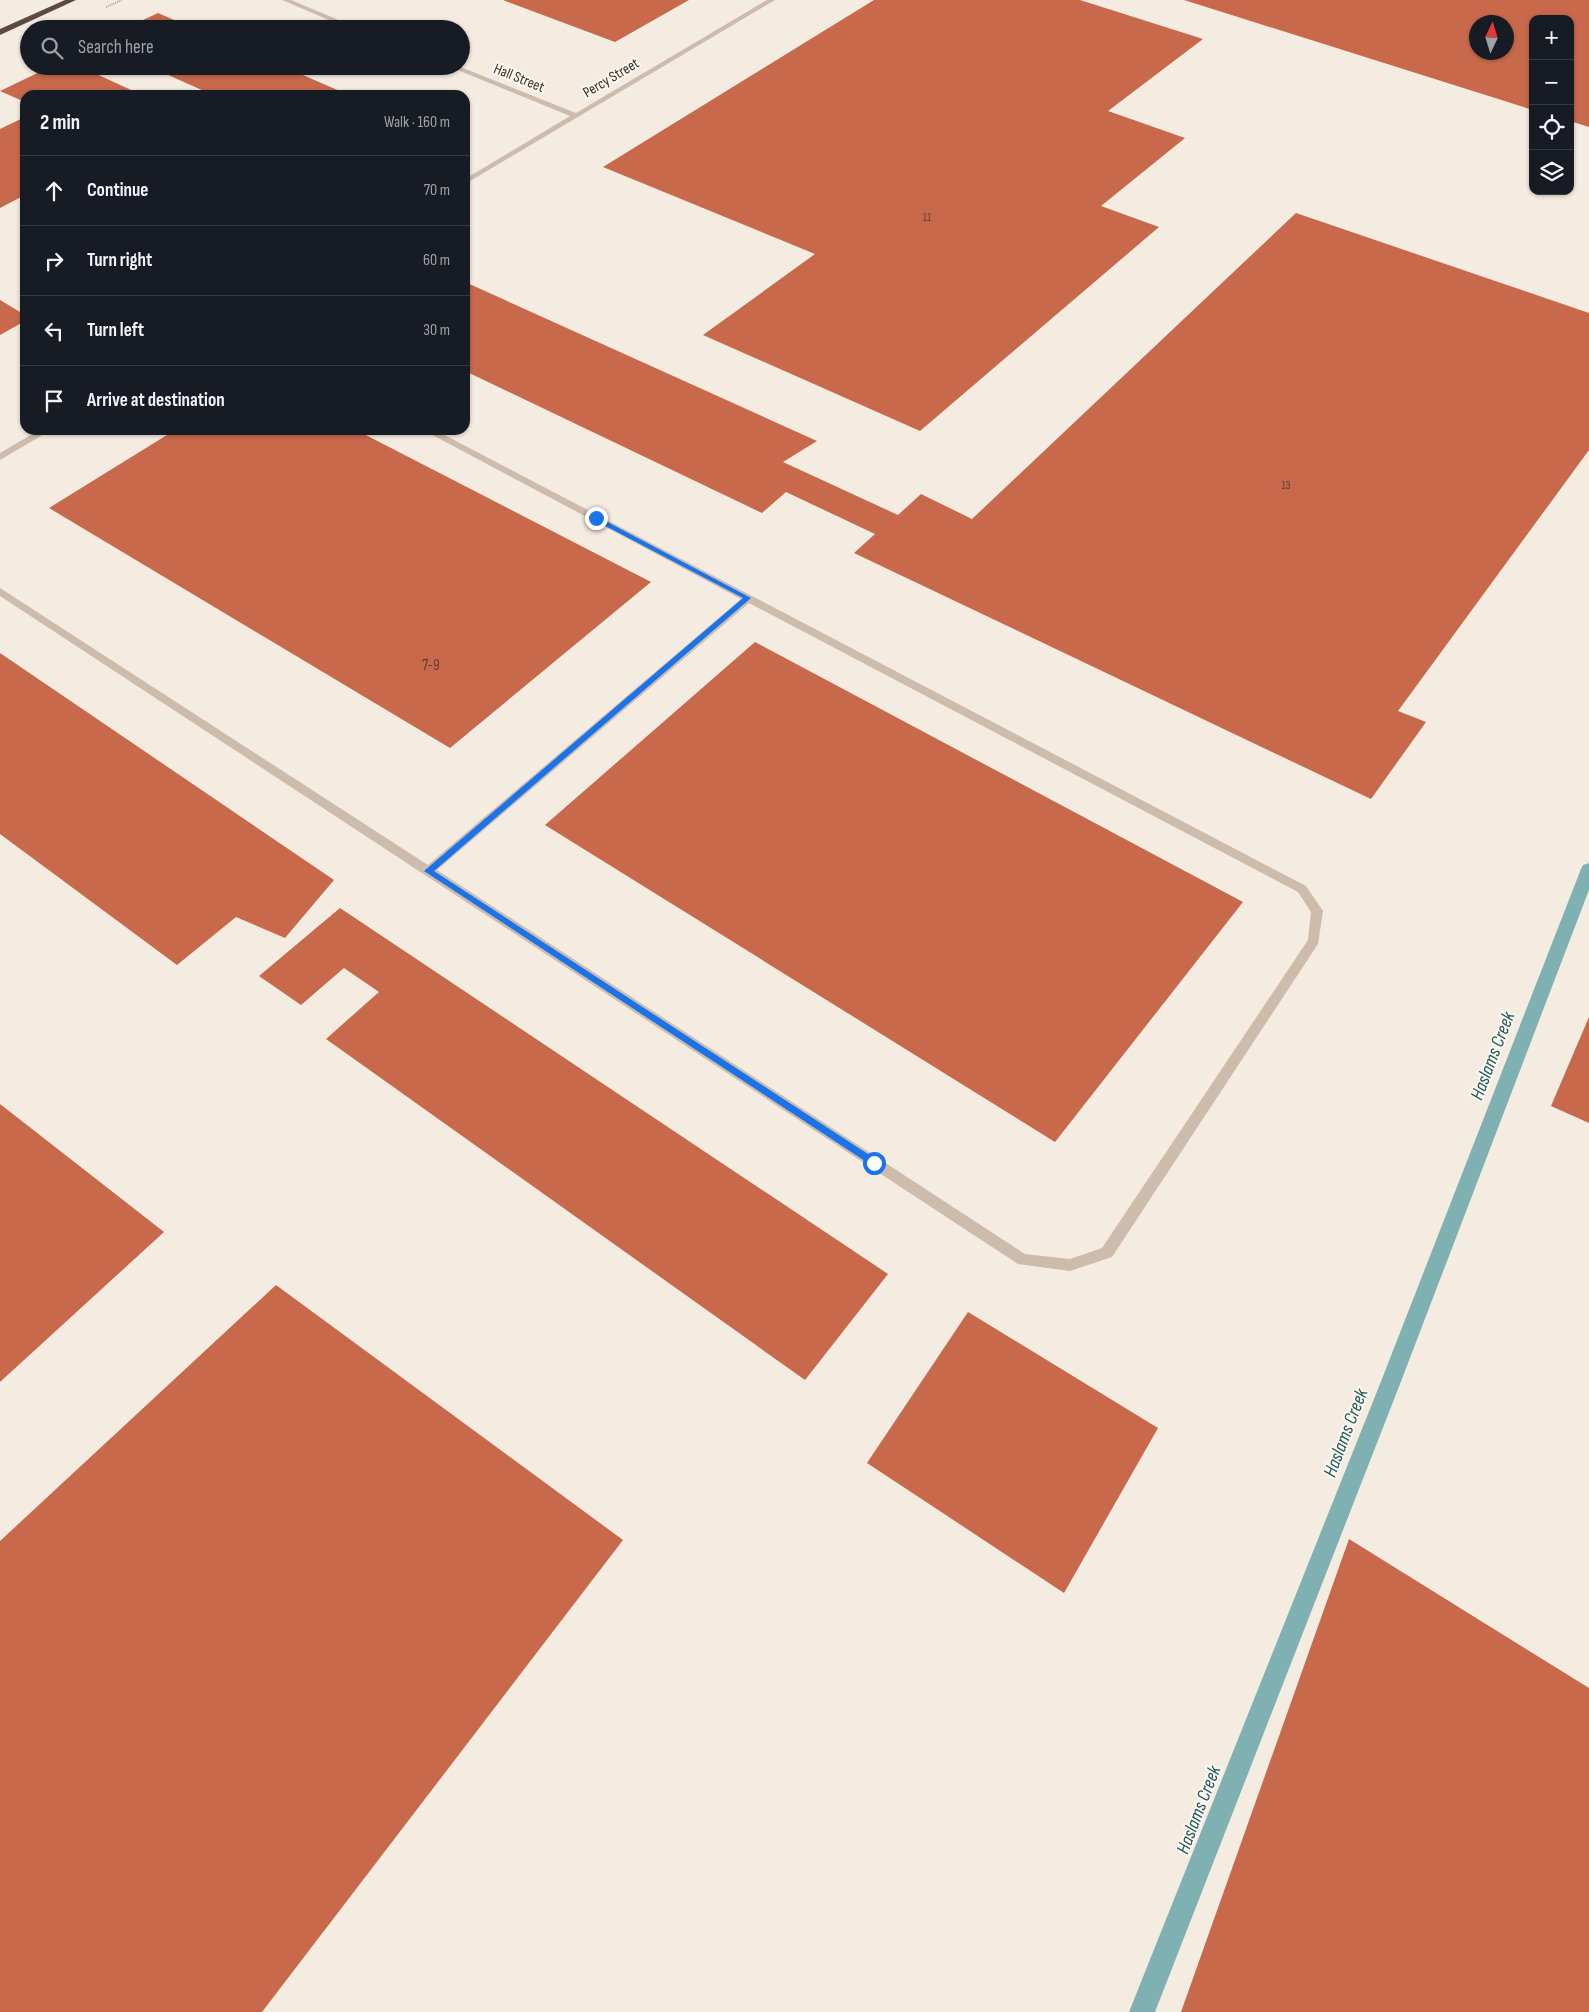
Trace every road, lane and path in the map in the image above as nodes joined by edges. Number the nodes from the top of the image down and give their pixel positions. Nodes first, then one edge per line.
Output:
1 (72, 0) edge
2 (286, 0) edge
3 (772, 0) edge
4 (27, 20) edge
5 (335, 20) edge
6 (20, 23) edge
7 (0, 32) edge
8 (470, 74) edge
9 (576, 116) junction
10 (470, 179) edge
11 (37, 435) edge
12 (438, 435) edge
13 (0, 457) edge
14 (0, 591) edge
15 (748, 598) junction
16 (428, 871) junction

1 - 4 highway
2 - 5 street
3 - 9 street, Percy Street
6 - 7 highway
8 - 9 street, Hall Street
9 - 10 street, Percy Street
11 - 13 street
12 - 15 street
14 - 16 street
15 - 16 street
15 - 16 street

